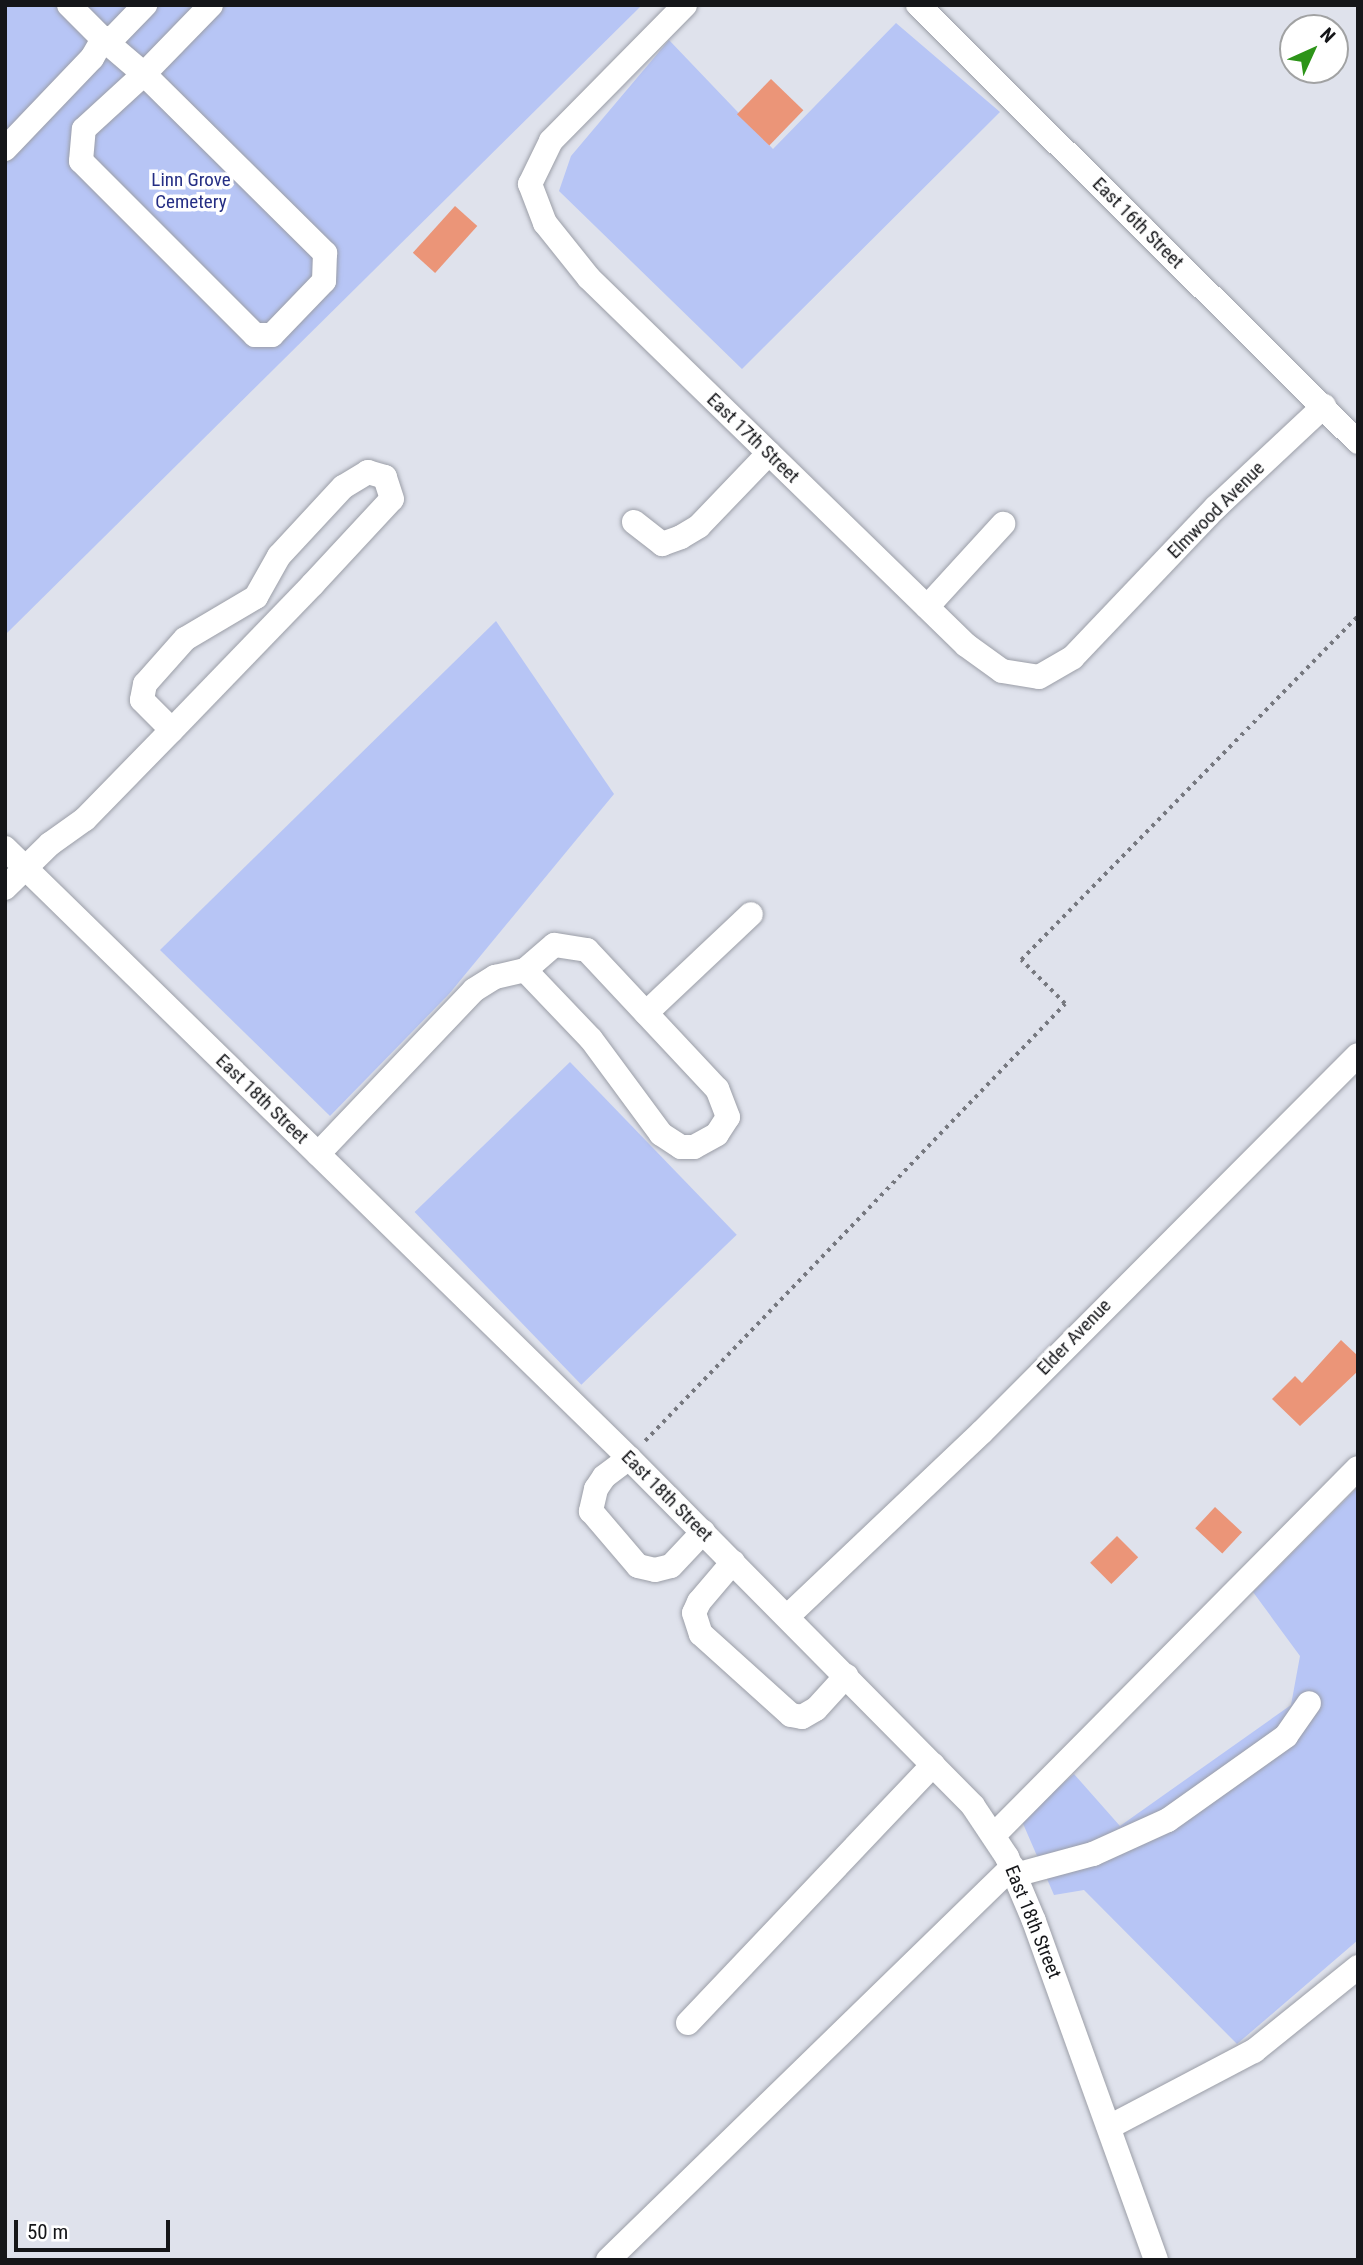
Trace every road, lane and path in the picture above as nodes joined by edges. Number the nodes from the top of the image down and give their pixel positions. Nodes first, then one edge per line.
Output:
1 (69, 5) edge
2 (145, 5) edge
3 (211, 5) edge
4 (918, 5) edge
5 (683, 6) edge
6 (103, 39) junction
7 (144, 74) junction
8 (5, 149) edge
9 (1324, 407) junction
10 (1358, 442) edge
11 (769, 453) junction
12 (634, 522) dead end
13 (1003, 524) dead end
14 (927, 607) junction
15 (1112, 616) joint
16 (1358, 616) edge
17 (172, 730) junction
18 (5, 848) edge
19 (26, 868) junction
20 (5, 888) edge
21 (751, 914) dead end
22 (525, 970) junction
23 (646, 1013) junction
24 (1358, 1055) edge
25 (318, 1154) junction
26 (629, 1458) junction
27 (1358, 1468) edge
28 (703, 1532) junction
29 (733, 1562) junction
30 (788, 1616) junction
31 (846, 1676) junction
32 (1309, 1703) dead end
33 (933, 1765) junction
34 (995, 1834) junction
35 (1013, 1871) junction
36 (1358, 1967) edge
37 (688, 2023) dead end
38 (1109, 2127) junction
39 (608, 2260) edge
40 (1156, 2260) edge

1 - 6 street
2 - 6 street
3 - 7 street
4 - 9 street, East 16th Street
5 - 11 street, East 17th Street
6 - 7 street
6 - 8 street
7 - 7 street
9 - 10 street, East 16th Street
9 - 15 street, Elmwood Avenue
11 - 12 street
11 - 14 street, East 17th Street
13 - 14 street
14 - 15 street, East 17th Street
16 - 26 path
17 - 17 street
17 - 19 street
18 - 19 street, East 18th Street
19 - 20 street
19 - 25 street, East 18th Street
21 - 23 street
22 - 23 street
22 - 23 street
22 - 25 street
24 - 30 street, Elder Avenue
25 - 26 street, East 18th Street
26 - 28 street, East 18th Street
26 - 28 street
27 - 34 street
28 - 29 street, East 18th Street
29 - 30 street, East 18th Street
29 - 31 street
30 - 31 street, East 18th Street
31 - 33 street, East 18th Street
32 - 35 street
33 - 34 street, East 18th Street
33 - 37 street
34 - 35 street, East 18th Street
35 - 38 street, East 18th Street
35 - 39 street
36 - 38 street
38 - 40 street, East 18th Street

